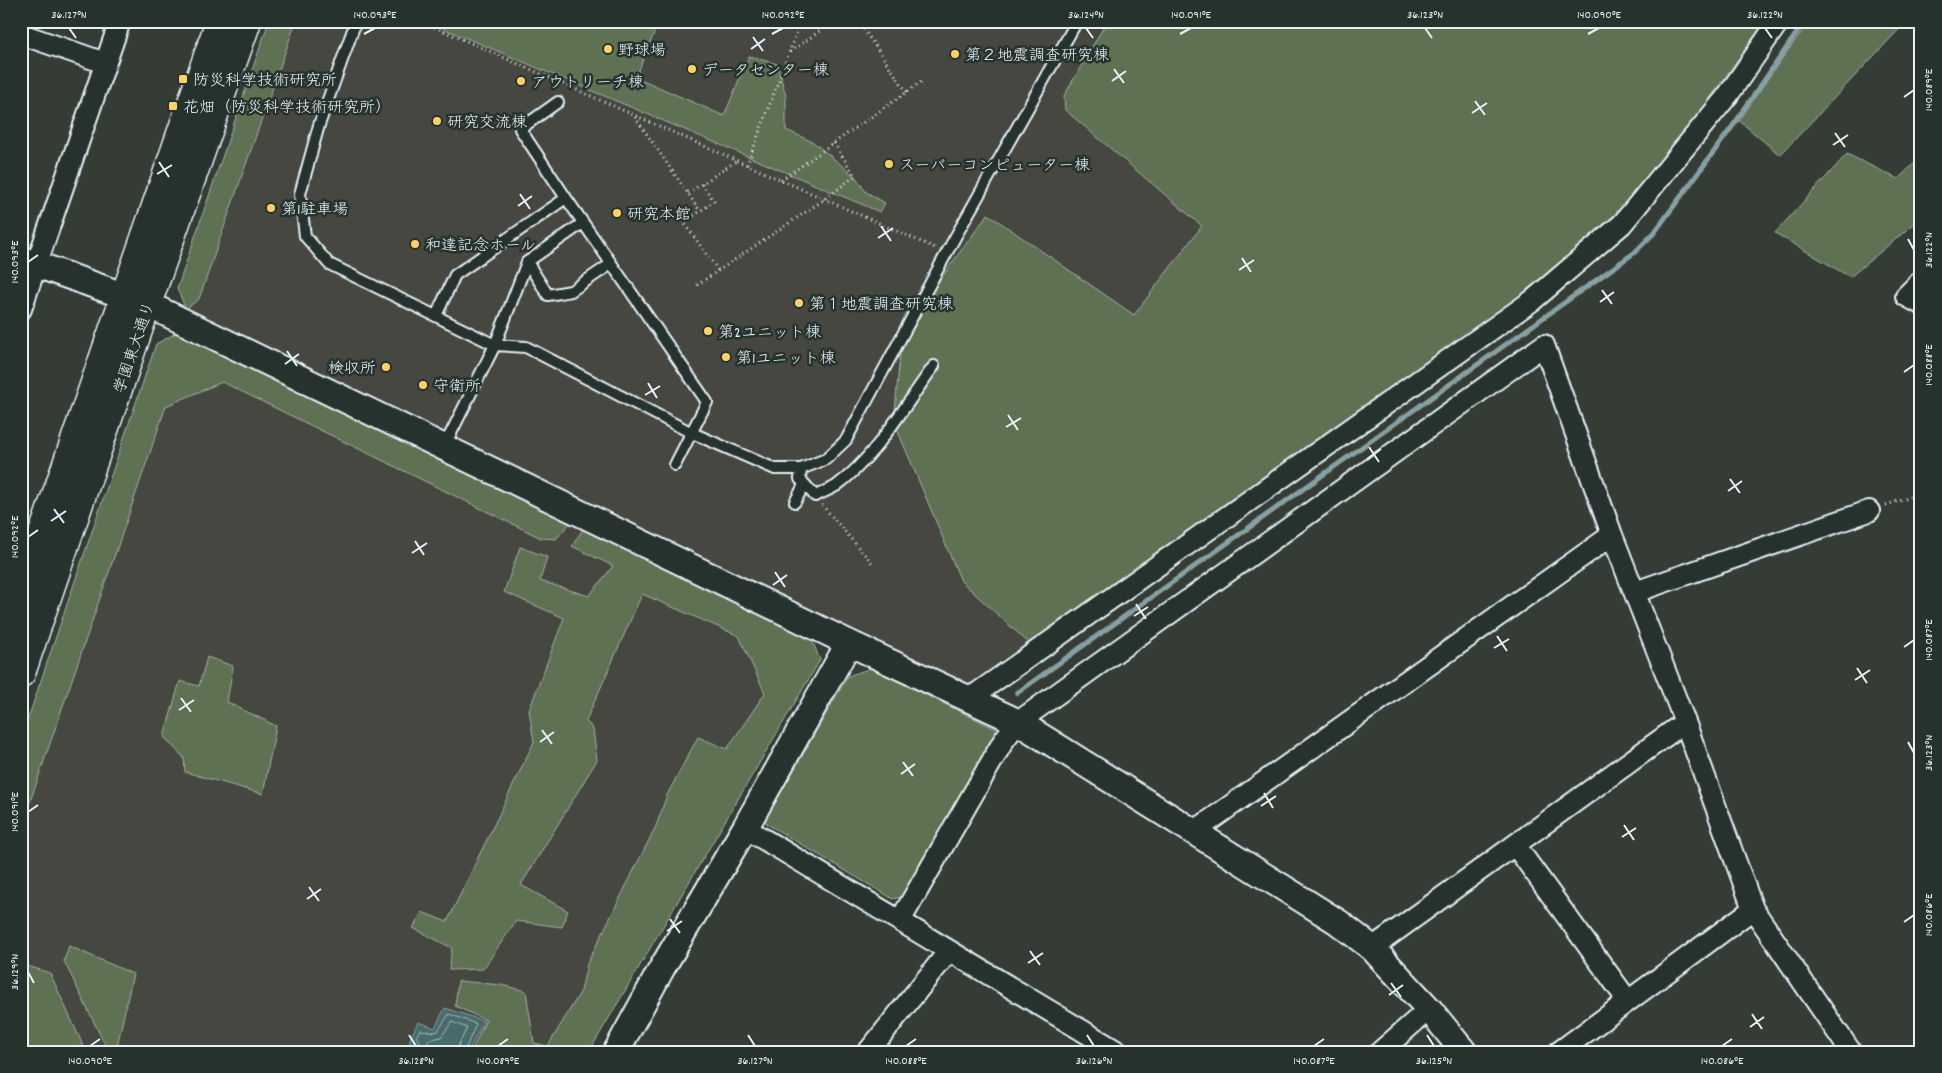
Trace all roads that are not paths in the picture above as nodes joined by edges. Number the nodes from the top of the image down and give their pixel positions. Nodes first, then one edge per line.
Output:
1 (120, 21) edge
2 (220, 21) edge
3 (247, 21) edge
4 (356, 21) edge
5 (1077, 21) edge
6 (1779, 21) edge
7 (21, 34) edge
8 (105, 63) junction
9 (558, 102) dead end
10 (566, 198) junction
11 (583, 223) junction
12 (29, 261) edge
13 (527, 262) junction
14 (611, 264) junction
15 (1921, 282) edge
16 (137, 299) junction
17 (1921, 304) edge
18 (21, 309) edge
19 (436, 316) junction
20 (495, 345) junction
21 (934, 366) dead end
22 (690, 432) junction
23 (442, 446) junction
24 (675, 465) dead end
25 (801, 469) junction
26 (804, 485) junction
27 (796, 502) dead end
28 (1869, 511) road end
29 (1612, 535) junction
30 (1635, 592) junction
31 (21, 597) edge
32 (849, 643) junction
33 (21, 673) edge
34 (969, 699) junction
35 (1018, 722) junction
36 (1685, 722) junction
37 (745, 828) junction
38 (1195, 831) junction
39 (1515, 845) junction
40 (1753, 909) junction
41 (900, 921) junction
42 (1372, 948) junction
43 (949, 951) junction
44 (1628, 1001) junction
45 (1429, 1009) junction
46 (1105, 1049) edge
47 (616, 1052) edge
48 (868, 1052) edge
49 (1380, 1052) edge
50 (1464, 1052) edge
51 (1559, 1052) edge
52 (1851, 1052) edge

1 - 8 street
2 - 16 main road, 学園東大通り
3 - 16 main road, 学園東大通り
4 - 19 lane
5 - 25 lane
6 - 34 street
7 - 8 street
8 - 12 street
9 - 10 lane
10 - 11 lane
10 - 19 lane
11 - 13 lane
11 - 14 lane
12 - 16 street
12 - 18 street
13 - 14 lane
13 - 20 lane
14 - 22 lane
15 - 17 street
16 - 23 street
16 - 31 main road, 学園東大通り
16 - 33 main road, 学園東大通り
19 - 20 lane
20 - 22 lane
20 - 23 lane
21 - 26 lane
22 - 24 lane
22 - 25 lane
23 - 32 street
25 - 26 lane
26 - 27 lane
28 - 30 street
29 - 30 street
29 - 35 street
29 - 38 street
30 - 36 street
32 - 34 street
32 - 37 street
34 - 35 street
35 - 38 street
35 - 41 street
36 - 39 street
36 - 40 street
37 - 41 street
37 - 47 street
38 - 42 street
39 - 42 street
39 - 44 street
40 - 44 street
40 - 52 street
41 - 43 street
42 - 45 street
43 - 46 street
43 - 48 street
44 - 51 street
45 - 49 street
45 - 50 street

